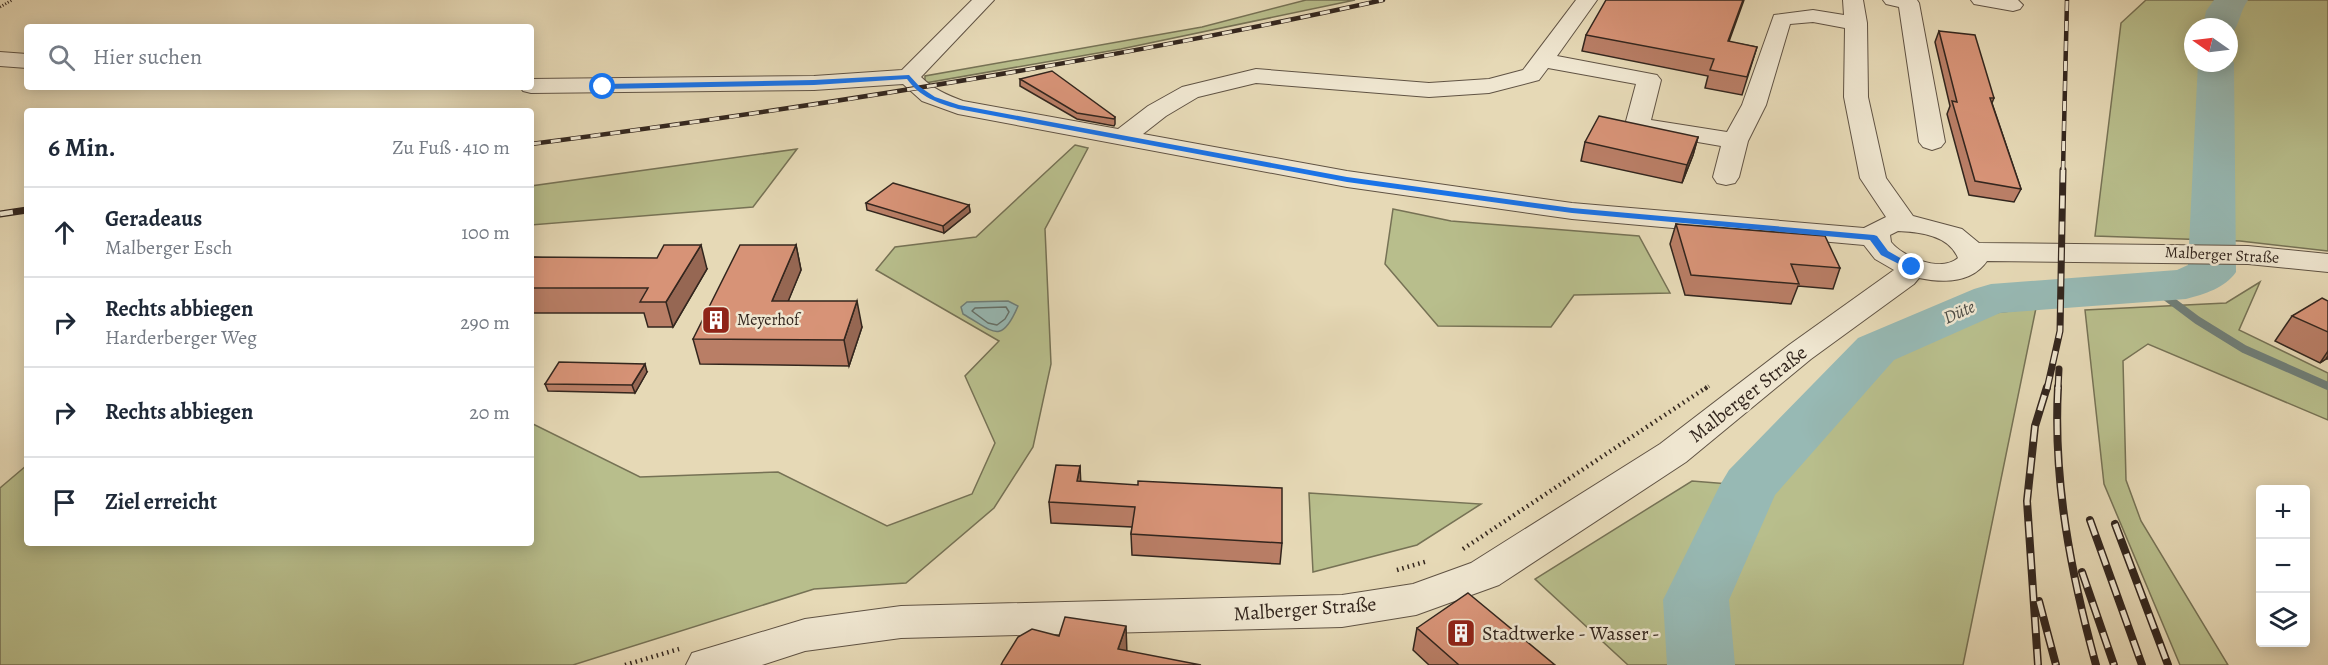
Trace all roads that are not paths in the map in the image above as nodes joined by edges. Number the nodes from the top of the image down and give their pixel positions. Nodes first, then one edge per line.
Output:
1 (984, 0) edge
2 (1587, 0) edge
3 (1893, 0) edge
4 (1981, 0) edge
5 (2013, 5) dead end
6 (1855, 11) edge
7 (0, 59) edge
8 (1543, 60) junction
9 (24, 61) edge
10 (909, 77) junction
11 (534, 86) edge
12 (1122, 138) junction
13 (1735, 141) junction
14 (1932, 142) dead end
15 (1726, 177) dead end
16 (1904, 223) junction
17 (1874, 237) junction
18 (1971, 252) junction
19 (2313, 265) edge
20 (1912, 267) junction
21 (694, 656) edge

1 - 10 street
2 - 8 street
3 - 14 street
4 - 5 street
6 - 13 street
6 - 16 street
7 - 9 street
8 - 12 street
8 - 13 street
10 - 11 street
10 - 12 street
12 - 17 street
13 - 15 street
16 - 17 street
16 - 18 street
17 - 20 street
18 - 19 street, Malberger Straße
18 - 20 street
20 - 21 street, Malberger Straße

